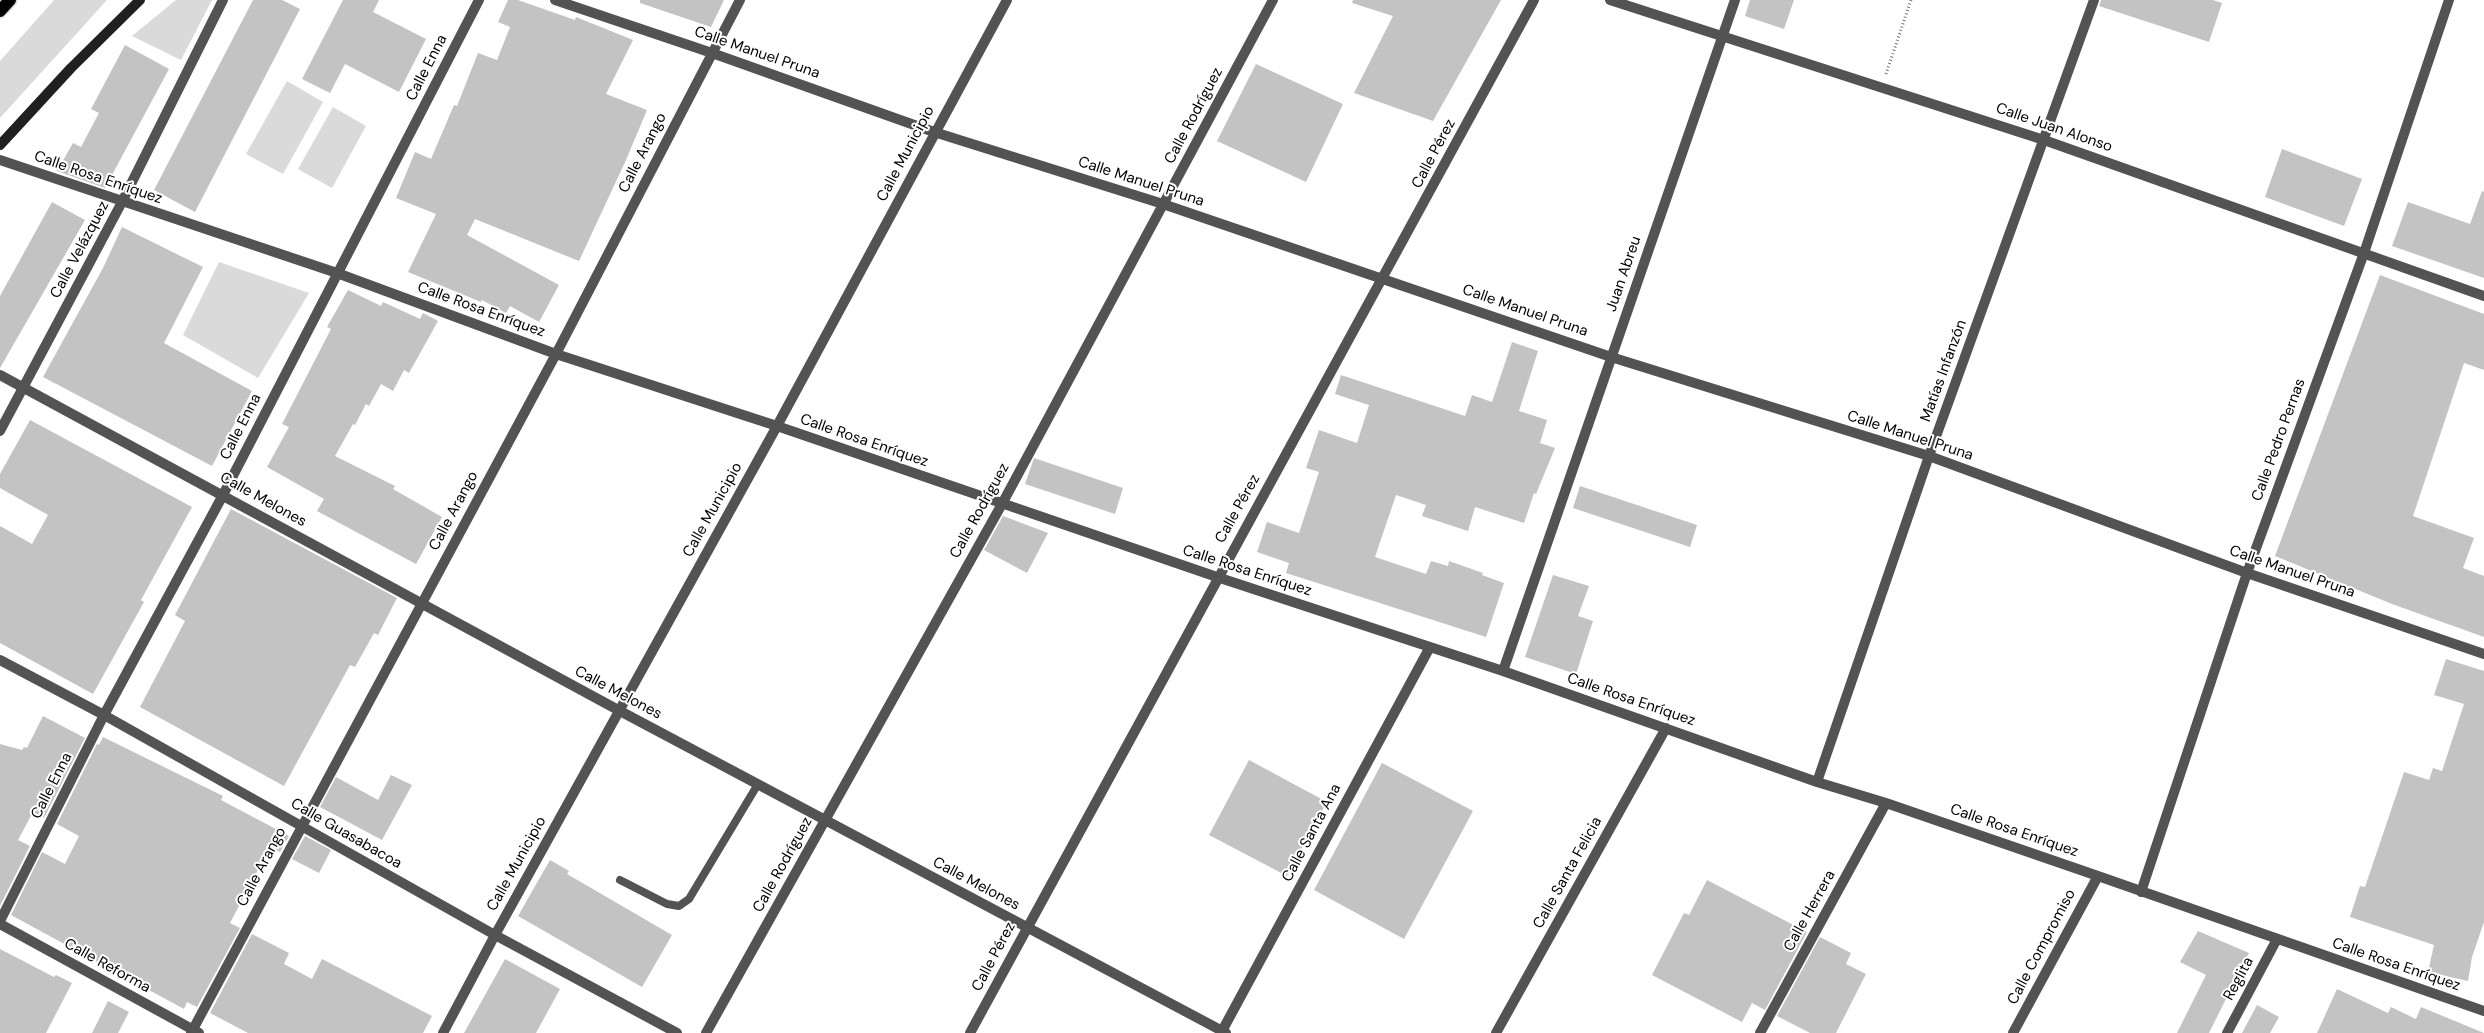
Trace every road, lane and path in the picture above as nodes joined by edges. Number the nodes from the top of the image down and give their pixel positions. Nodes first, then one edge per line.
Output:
1 (10, 0) edge
2 (140, 0) edge
3 (223, 0) edge
4 (479, 0) edge
5 (555, 0) edge
6 (740, 0) edge
7 (1007, 0) edge
8 (1273, 0) edge
9 (1534, 0) edge
10 (1610, 0) edge
11 (1734, 0) edge
12 (1911, 0) edge
13 (2094, 0) edge
14 (2449, 0) edge
15 (0, 11) edge
16 (1722, 35) junction
17 (712, 52) junction
18 (1881, 86) junction
19 (934, 132) junction
20 (2044, 140) junction
21 (0, 145) edge
22 (0, 160) edge
23 (122, 202) junction
24 (1164, 204) junction
25 (2364, 253) junction
26 (337, 273) junction
27 (1384, 278) junction
28 (2484, 296) edge
29 (556, 354) junction
30 (1611, 357) junction
31 (0, 374) edge
32 (23, 386) junction
33 (777, 426) junction
34 (0, 431) edge
35 (1929, 456) junction
36 (223, 495) junction
37 (1002, 504) junction
38 (2247, 573) junction
39 (1217, 577) junction
40 (421, 604) junction
41 (1430, 647) junction
42 (2484, 654) edge
43 (0, 660) edge
44 (1503, 671) junction
45 (620, 711) junction
46 (104, 716) junction
47 (1666, 728) junction
48 (1817, 782) junction
49 (758, 784) junction
50 (1886, 803) junction
51 (826, 820) junction
52 (301, 825) junction
53 (2098, 876) junction
54 (620, 880) dead end
55 (2141, 892) junction
56 (0, 923) edge
57 (1027, 928) junction
58 (494, 935) junction
59 (2277, 939) junction
60 (2484, 1011) edge
61 (195, 1032) edge
62 (1223, 1032) edge
63 (443, 1033) edge
64 (677, 1033) edge
65 (706, 1033) edge
66 (970, 1033) edge
67 (1496, 1033) edge
68 (1760, 1033) edge
69 (2013, 1033) edge
70 (2227, 1033) edge

1 - 15 main road
2 - 21 main road
3 - 23 street, Calle Velázquez
4 - 26 street, Calle Enna
5 - 17 street, Calle Manuel Pruna
6 - 17 street, Calle Arango
7 - 19 street, Calle Municipio
8 - 24 street, Calle Rodríguez
9 - 27 street, Calle Pérez
10 - 16 street, Calle Juan Alonso
11 - 16 street, Juan Abreu
12 - 18 path
13 - 20 street, Matías Infanzón
14 - 25 street, Calle Pedro Pernas
16 - 18 street, Calle Juan Alonso
16 - 30 street, Juan Abreu
17 - 19 street, Calle Manuel Pruna
17 - 29 street, Calle Arango
18 - 20 street, Calle Juan Alonso
19 - 24 street, Calle Manuel Pruna
19 - 33 street, Calle Municipio
20 - 25 street, Calle Juan Alonso
20 - 35 street, Matías Infanzón
22 - 23 street, Calle Rosa Enríquez
23 - 26 street, Calle Rosa Enríquez
23 - 32 street, Calle Velázquez
24 - 27 street, Calle Manuel Pruna
24 - 37 street, Calle Rodríguez
25 - 28 street, Calle Juan Alonso
25 - 38 street, Calle Pedro Pernas
26 - 29 street, Calle Rosa Enríquez
26 - 36 street, Calle Enna
27 - 30 street, Calle Manuel Pruna
27 - 39 street, Calle Pérez
29 - 33 street, Calle Rosa Enríquez
29 - 40 street, Calle Arango
30 - 35 street, Calle Manuel Pruna
30 - 44 street, Juan Abreu
31 - 32 street, Calle Melones
32 - 34 street, Calle Velázquez
32 - 36 street, Calle Melones
33 - 37 street, Calle Rosa Enríquez
33 - 45 street, Calle Municipio
35 - 38 street, Calle Manuel Pruna
35 - 48 street, Matías Infanzón
36 - 40 street, Calle Melones
36 - 46 street, Calle Enna
37 - 39 street, Calle Rosa Enríquez
37 - 51 street, Calle Rodríguez
38 - 42 street, Calle Manuel Pruna
38 - 55 street, Calle Pedro Pernas
39 - 41 street, Calle Rosa Enríquez
39 - 57 street, Calle Pérez
40 - 45 street, Calle Melones
40 - 52 street, Calle Arango
41 - 44 street, Calle Rosa Enríquez
41 - 62 street, Calle Santa Ana
43 - 46 street, Calle Guasabacoa
44 - 47 street, Calle Rosa Enríquez
45 - 49 street, Calle Melones
45 - 58 street, Calle Municipio
46 - 52 street, Calle Guasabacoa
46 - 56 street, Calle Enna
47 - 48 street, Calle Rosa Enríquez
47 - 67 street, Calle Santa Felicia
48 - 50 street, Calle Rosa Enríquez
49 - 51 street, Calle Melones
49 - 54 lane
50 - 53 street, Calle Rosa Enríquez
50 - 68 street, Calle Herrera
51 - 57 street, Calle Melones
51 - 65 street, Calle Rodríguez
52 - 58 street, Calle Guasabacoa
52 - 61 street, Calle Arango
53 - 55 street, Calle Rosa Enríquez
53 - 69 street, Calle Compromiso
55 - 59 street, Calle Rosa Enríquez
56 - 61 street, Calle Reforma
57 - 62 street, Calle Melones
57 - 66 street, Calle Pérez
58 - 63 street, Calle Municipio
58 - 64 street, Calle Guasabacoa
59 - 60 street, Calle Rosa Enríquez
59 - 70 street, Reglita

